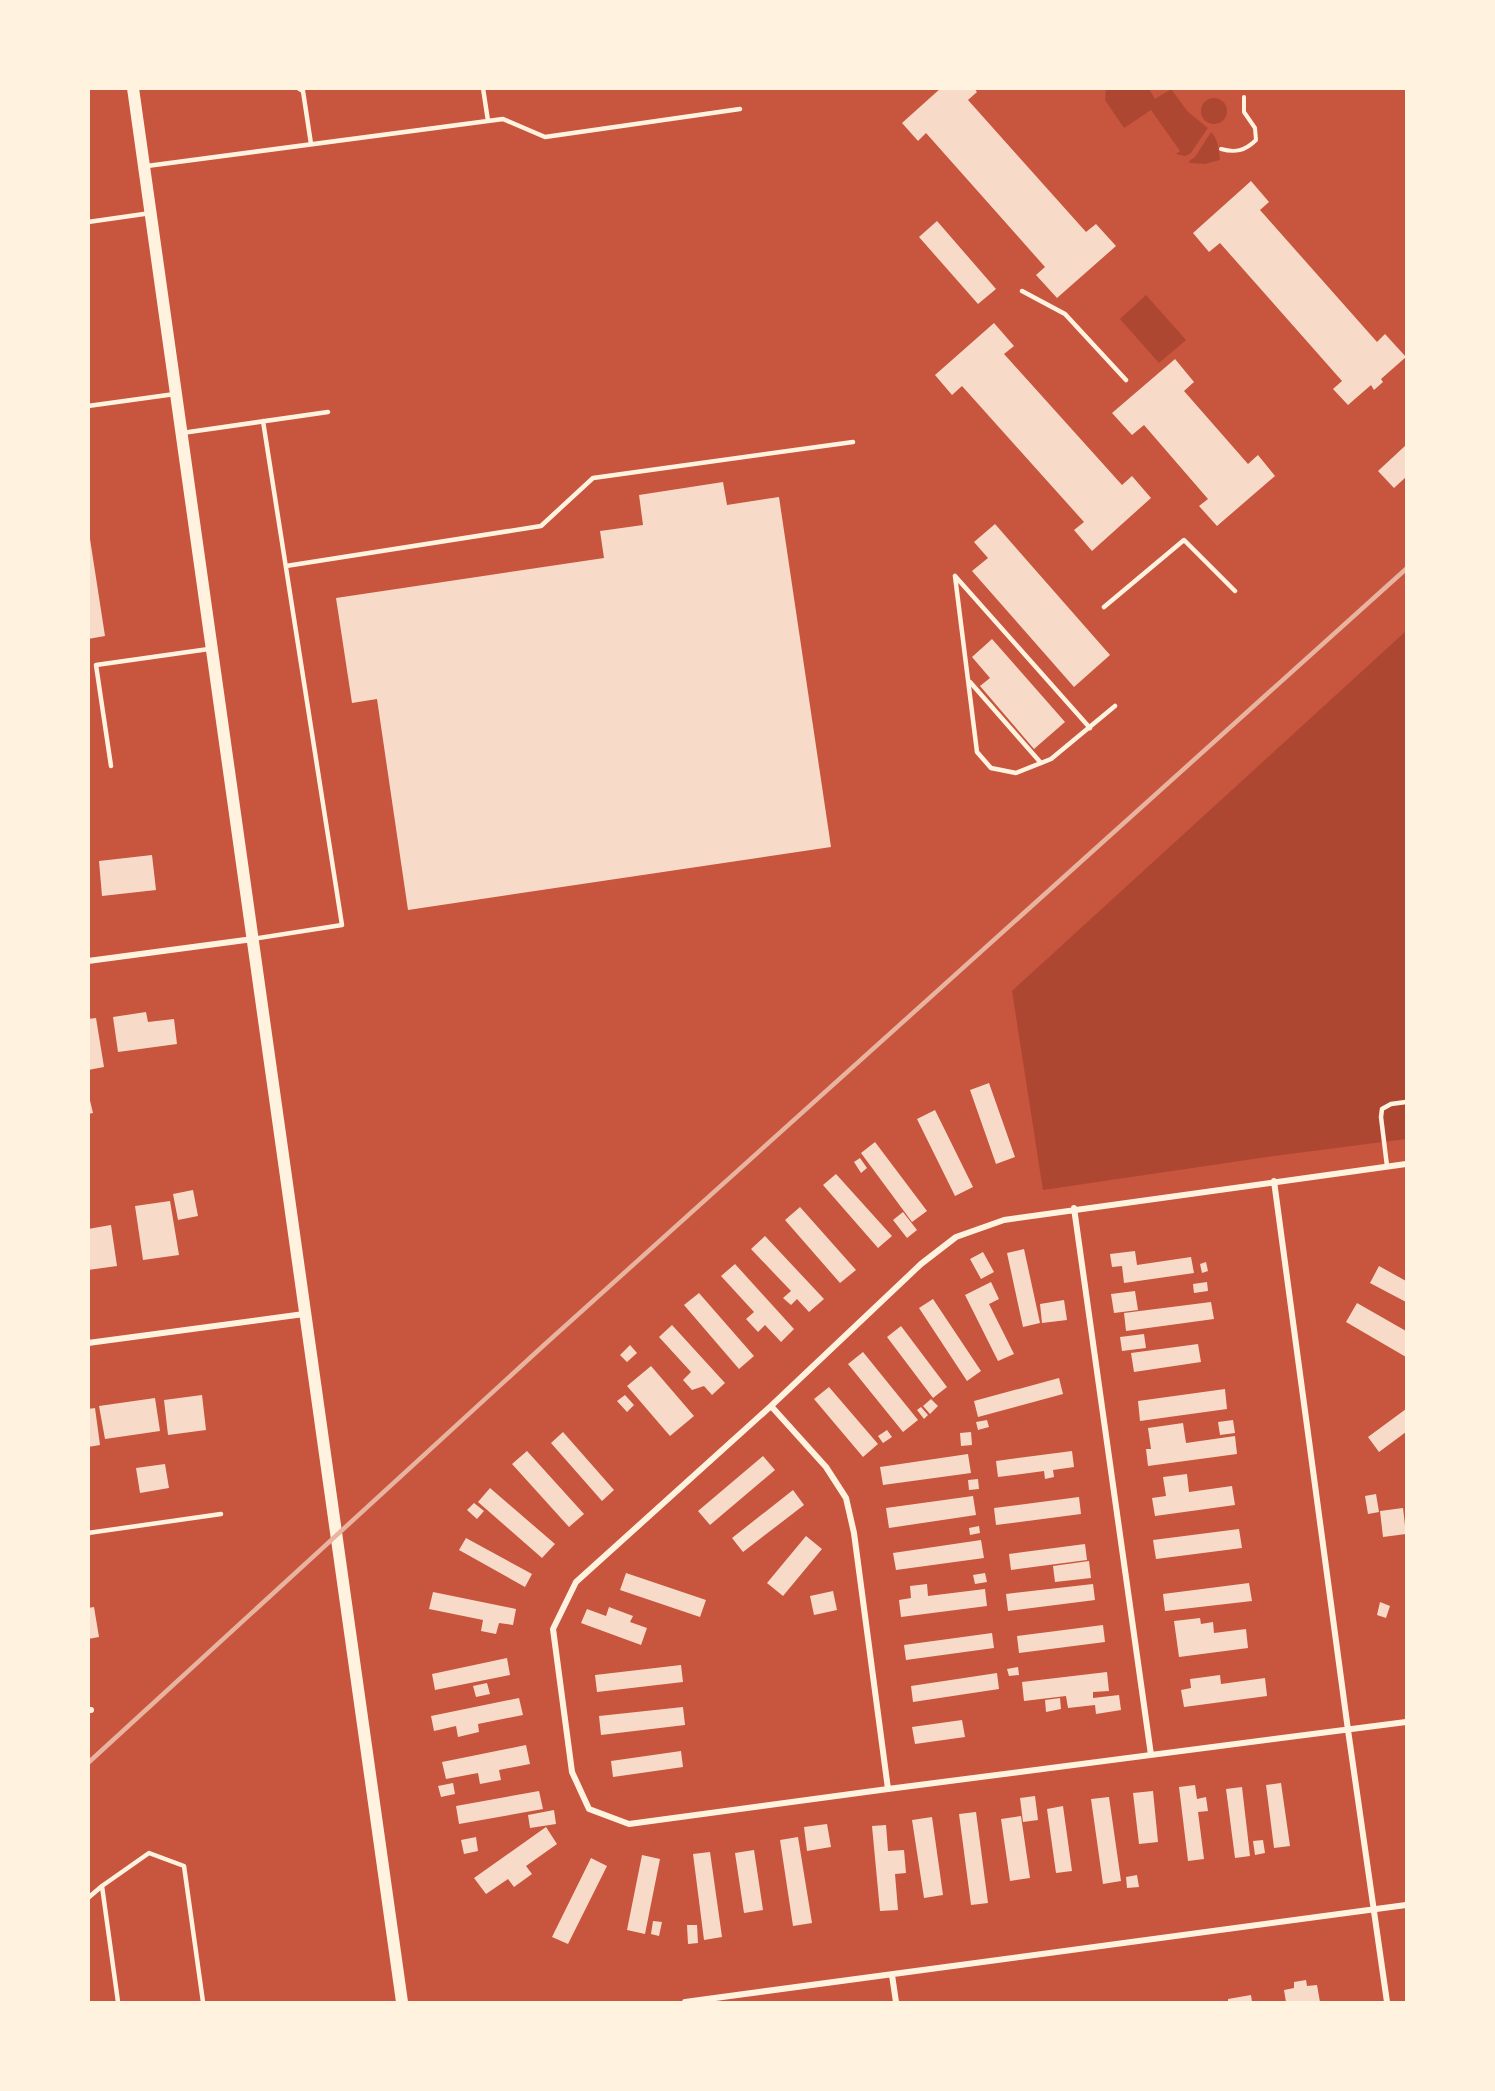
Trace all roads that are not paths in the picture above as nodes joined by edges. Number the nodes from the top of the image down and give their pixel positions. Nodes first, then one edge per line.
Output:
1 (133, 88) edge
2 (298, 88) edge
3 (483, 88) edge
4 (740, 109) dead end
5 (488, 121) junction
6 (311, 144) junction
7 (144, 166) junction
8 (151, 213) junction
9 (88, 222) edge
10 (1022, 291) dead end
11 (1126, 380) dead end
12 (176, 394) junction
13 (88, 406) edge
14 (328, 412) dead end
15 (263, 421) junction
16 (182, 433) junction
17 (853, 442) dead end
18 (286, 566) junction
19 (1235, 591) dead end
20 (1104, 607) dead end
21 (212, 648) junction
22 (970, 682) junction
23 (1115, 706) dead end
24 (1090, 728) junction
25 (1041, 763) junction
26 (111, 766) dead end
27 (253, 939) junction
28 (88, 961) edge
29 (1407, 1102) edge
30 (1407, 1164) edge
31 (1388, 1166) junction
32 (1274, 1181) junction
33 (1074, 1208) junction
34 (304, 1314) junction
35 (88, 1343) edge
36 (771, 1406) junction
37 (221, 1514) dead end
38 (88, 1533) edge
39 (1407, 1722) edge
40 (1348, 1730) junction
41 (1151, 1755) junction
42 (888, 1789) junction
43 (102, 1886) junction
44 (88, 1898) edge
45 (1407, 1905) edge
46 (1374, 1909) junction
47 (892, 1975) junction
48 (118, 2002) edge
49 (203, 2002) edge
50 (402, 2002) edge
51 (686, 2002) edge
52 (697, 2002) edge
53 (896, 2002) edge
54 (1387, 2002) edge

1 - 7 main road
2 - 6 lane
3 - 5 lane
4 - 5 lane
5 - 6 lane
6 - 7 lane
7 - 8 main road
8 - 9 lane
8 - 12 main road
10 - 11 lane
12 - 13 lane
12 - 16 main road
14 - 15 lane
15 - 16 lane
15 - 18 lane
16 - 21 main road
17 - 18 lane
18 - 27 lane
19 - 20 lane
21 - 26 lane
21 - 27 main road
22 - 24 lane
22 - 25 lane
22 - 25 lane
23 - 24 lane
24 - 25 lane
27 - 28 street
27 - 34 main road
29 - 31 lane
30 - 31 street
31 - 32 street
32 - 33 street
32 - 40 street
33 - 36 street
33 - 41 street
34 - 35 street
34 - 50 main road
36 - 42 street
36 - 42 street
37 - 38 lane
39 - 40 street
40 - 41 street
40 - 46 street
41 - 42 street
43 - 44 lane
43 - 48 lane
43 - 49 lane
45 - 46 street
46 - 47 street
46 - 54 street
47 - 52 street
47 - 53 street
51 - 52 street

